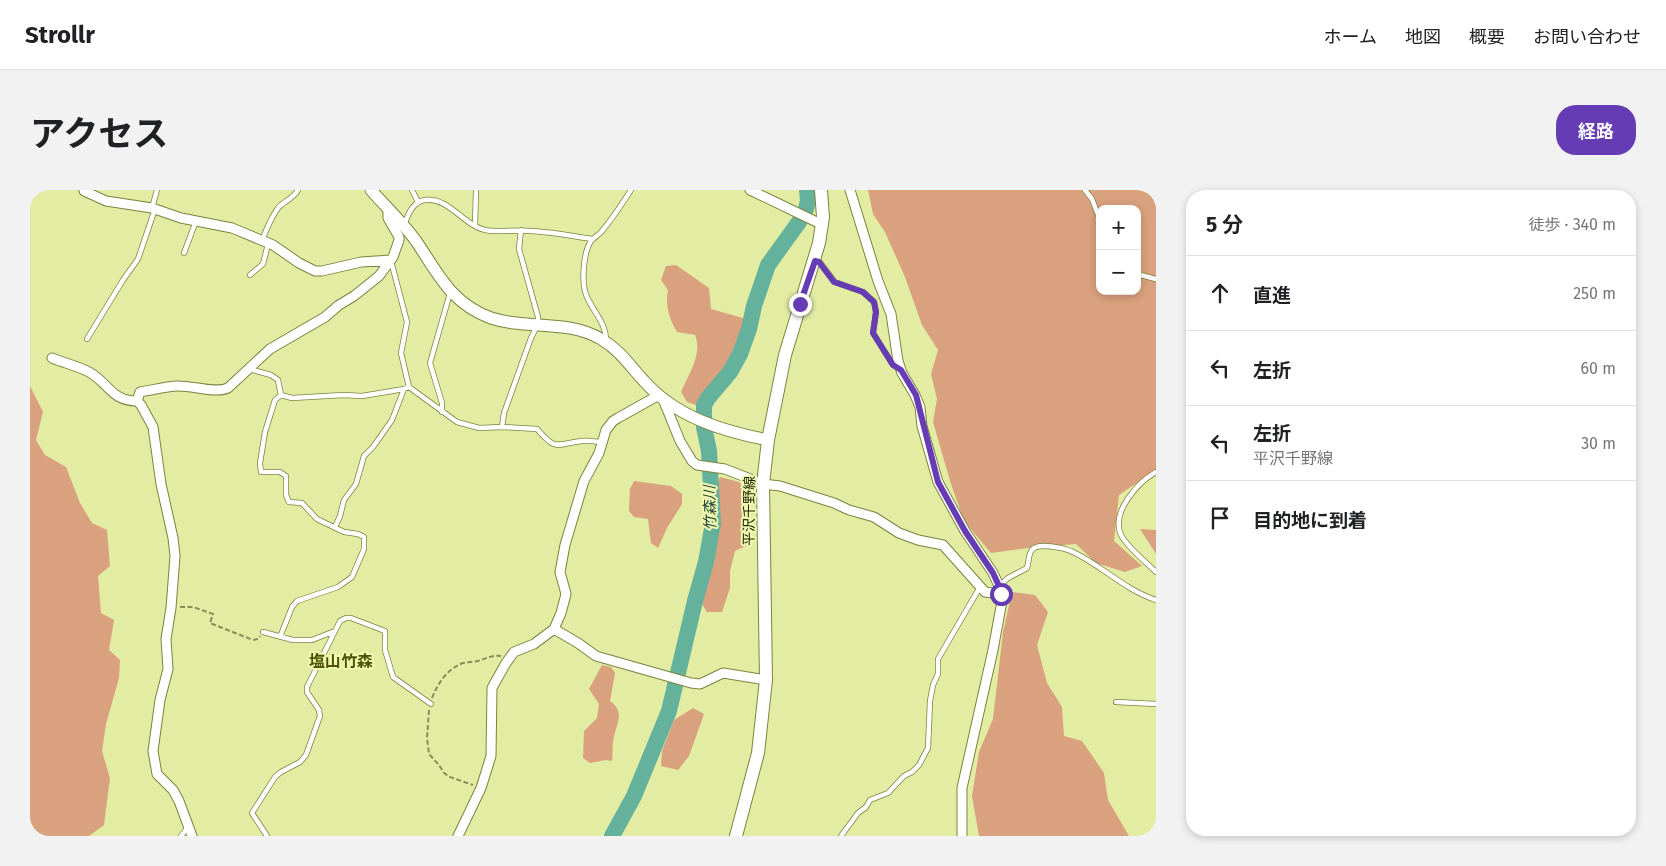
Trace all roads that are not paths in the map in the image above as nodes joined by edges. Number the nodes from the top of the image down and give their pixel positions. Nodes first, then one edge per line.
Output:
1 (157, 190) edge
2 (298, 190) edge
3 (371, 190) edge
4 (412, 190) edge
5 (476, 190) edge
6 (631, 190) edge
7 (750, 190) edge
8 (822, 190) edge
9 (850, 190) edge
10 (1086, 190) edge
11 (84, 191) edge
12 (418, 202) junction
13 (388, 208) junction
14 (154, 209) junction
15 (1096, 210) edge
16 (196, 221) junction
17 (475, 225) junction
18 (823, 225) junction
19 (404, 226) junction
20 (521, 230) junction
21 (592, 239) junction
22 (265, 242) junction
23 (184, 253) dead end
24 (391, 260) junction
25 (815, 261) junction
26 (250, 275) dead end
27 (1141, 275) edge
28 (1156, 278) edge
29 (451, 292) junction
30 (538, 324) junction
31 (87, 339) dead end
32 (606, 342) junction
33 (52, 358) dead end
34 (248, 368) junction
35 (901, 370) junction
36 (406, 388) junction
37 (281, 396) junction
38 (661, 397) junction
39 (137, 401) junction
40 (442, 412) junction
41 (502, 427) junction
42 (768, 440) junction
43 (603, 442) junction
44 (1156, 472) edge
45 (763, 484) junction
46 (334, 527) junction
47 (1156, 572) edge
48 (980, 586) junction
49 (1000, 590) junction
50 (1156, 600) edge
51 (554, 629) junction
52 (335, 631) junction
53 (263, 632) road end
54 (280, 637) junction
55 (766, 680) junction
56 (1116, 702) dead end
57 (431, 704) road end
58 (1156, 704) edge
59 (188, 827) junction
60 (181, 836) edge
61 (192, 836) edge
62 (267, 836) edge
63 (458, 836) edge
64 (736, 836) edge
65 (841, 836) edge
66 (962, 836) edge

1 - 14 lane
2 - 22 lane
3 - 13 street
4 - 12 lane
5 - 17 lane
6 - 21 lane
7 - 18 street
8 - 18 main road, 平沢千野線
9 - 35 street
10 - 15 lane
11 - 14 street
12 - 17 lane
12 - 19 lane
13 - 19 street
13 - 24 street
14 - 16 street
14 - 31 lane
16 - 22 street
16 - 23 lane
17 - 20 lane
18 - 25 main road, 平沢千野線
19 - 29 street
20 - 21 lane
20 - 30 lane
21 - 32 lane
22 - 24 street
22 - 26 lane
24 - 34 street
24 - 36 lane
25 - 35 lane
25 - 42 main road, 平沢千野線
27 - 28 lane
29 - 30 street
29 - 40 lane
30 - 32 street
30 - 41 lane
32 - 38 street
33 - 39 street
34 - 37 lane
34 - 39 street
35 - 49 street
36 - 37 lane
36 - 40 lane
36 - 46 lane
37 - 46 lane
38 - 42 street
38 - 43 street
38 - 45 street
39 - 59 street
40 - 41 lane
41 - 43 lane
42 - 45 main road, 平沢千野線
43 - 51 street
44 - 47 lane
45 - 48 street
45 - 55 main road, 平沢千野線
46 - 54 lane
48 - 49 street
48 - 65 lane
49 - 50 lane
49 - 66 street
51 - 55 street
51 - 63 street
52 - 54 lane
52 - 57 lane
52 - 62 lane
53 - 54 lane
55 - 64 main road, 平沢千野線
56 - 58 lane
59 - 60 lane
59 - 61 street

